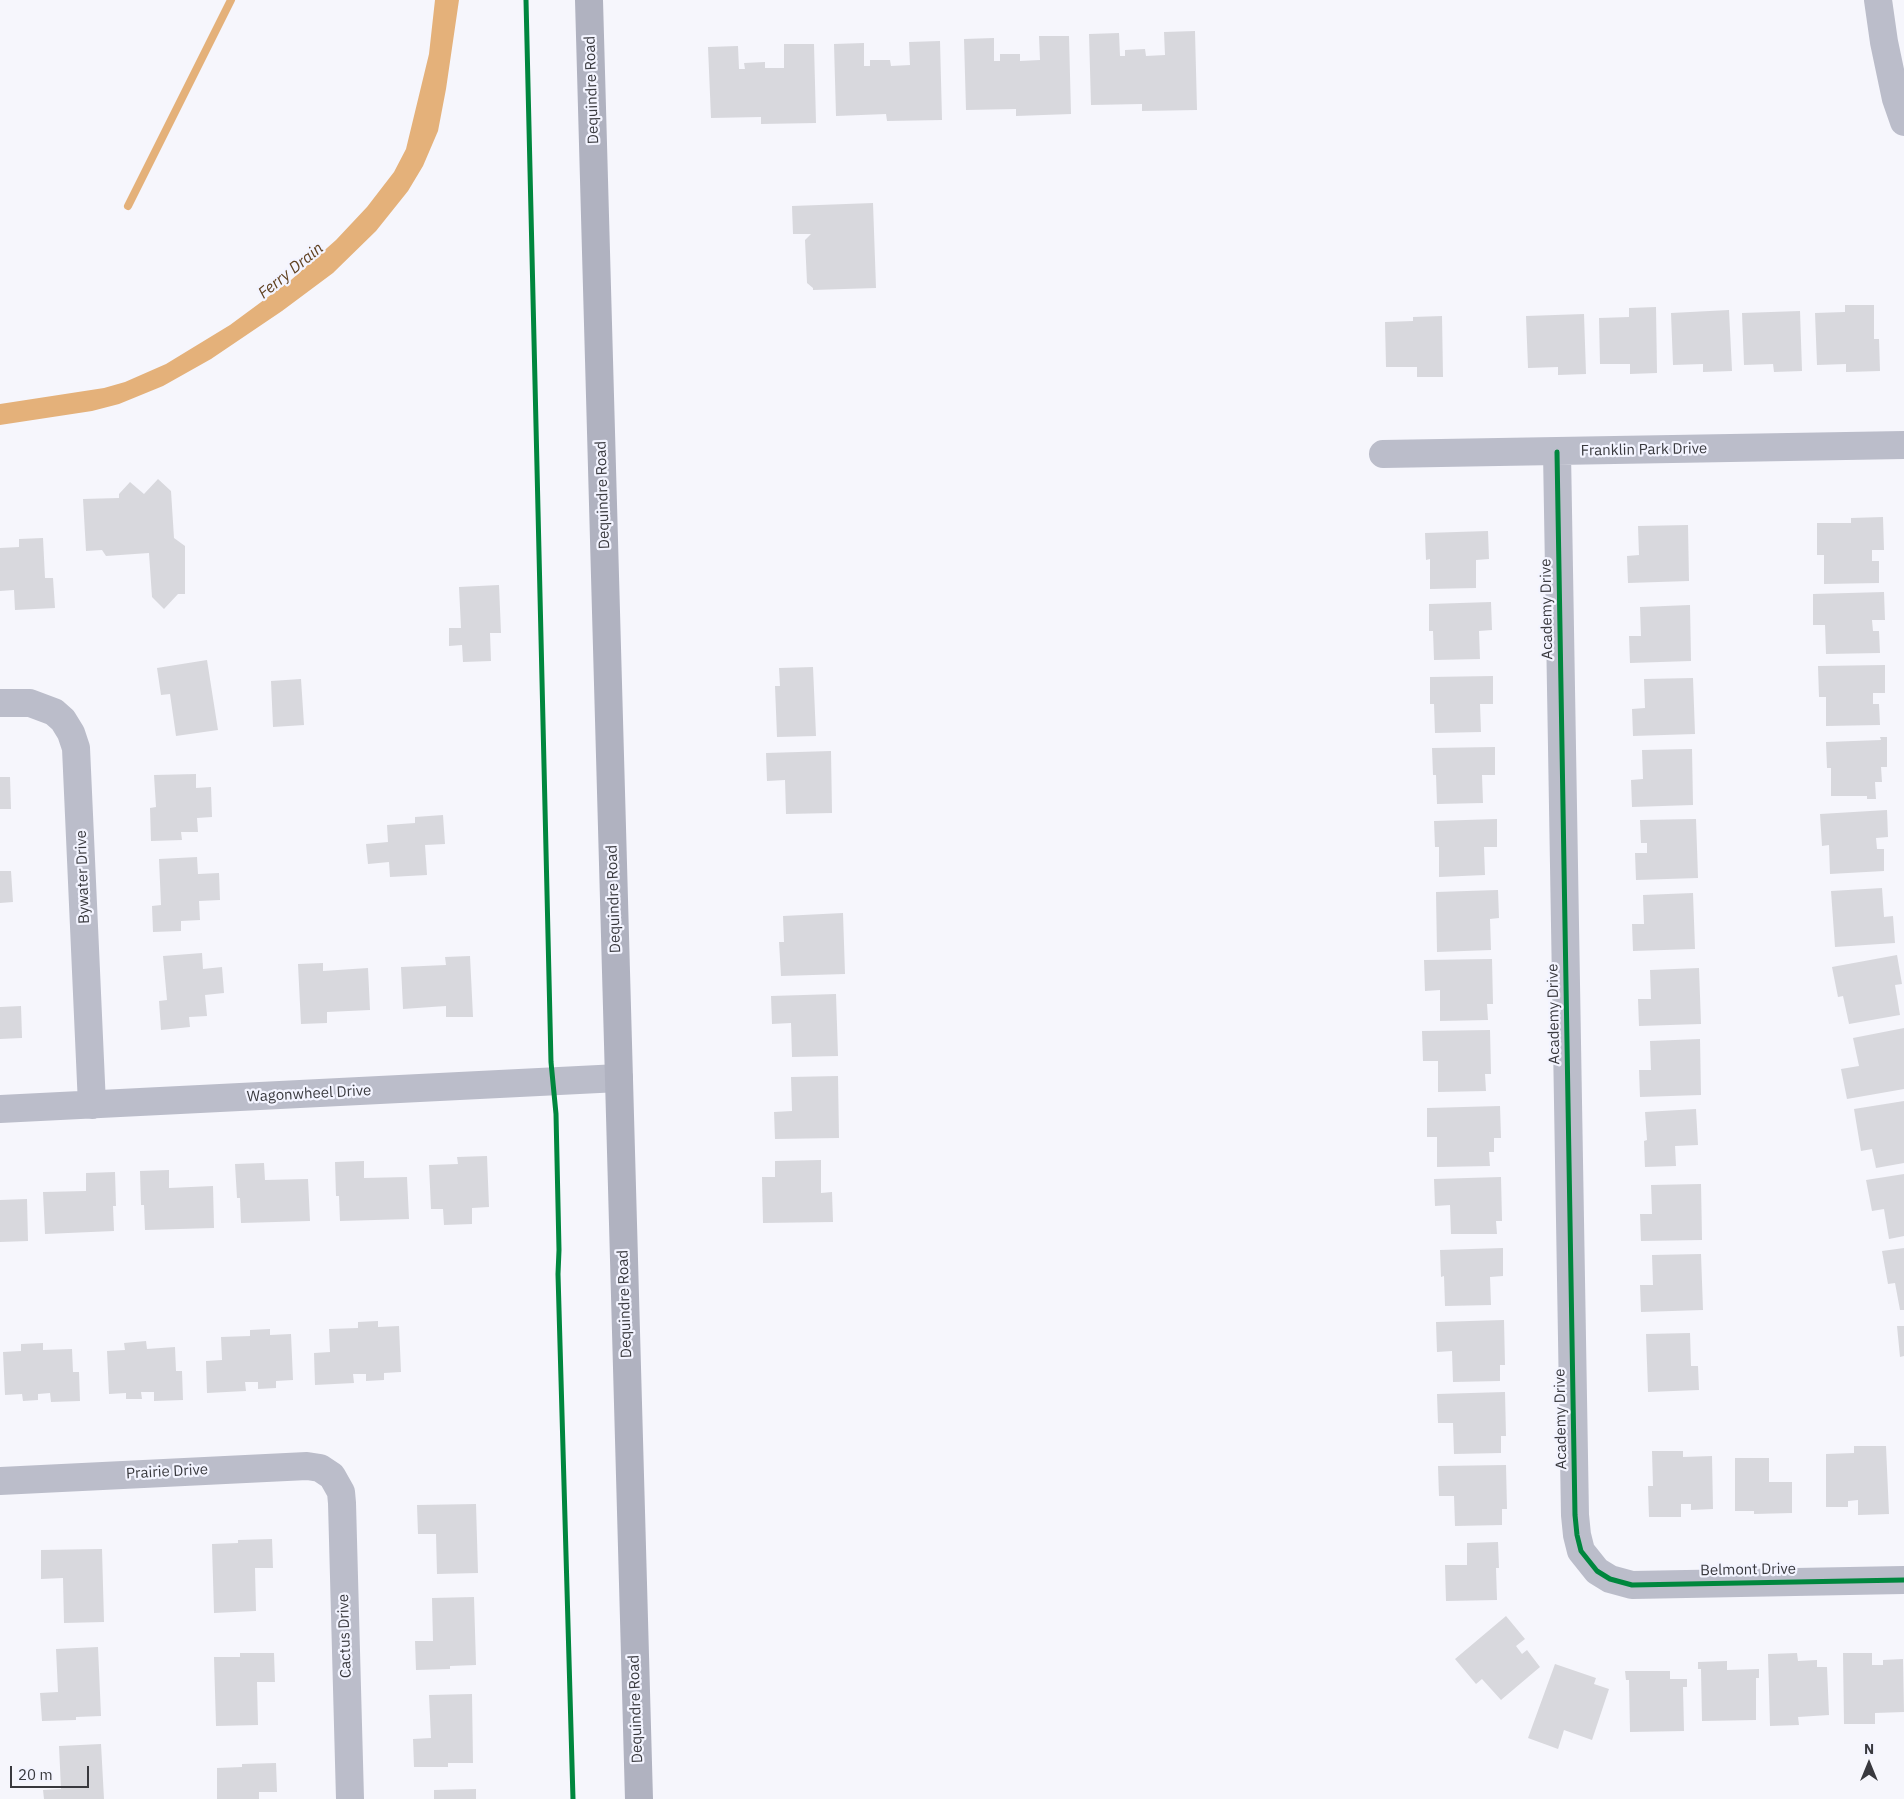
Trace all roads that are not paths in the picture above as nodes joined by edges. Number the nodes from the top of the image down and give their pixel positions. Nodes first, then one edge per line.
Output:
1 (589, 0) edge
2 (1878, 0) edge
3 (1904, 122) edge
4 (1904, 445) edge
5 (1557, 452) junction
6 (1383, 454) dead end
7 (0, 703) edge
8 (619, 1078) junction
9 (92, 1105) junction
10 (0, 1109) edge
11 (332, 1476) joint
12 (0, 1481) edge
13 (1596, 1571) joint
14 (1904, 1580) edge
15 (350, 1799) edge
16 (639, 1799) edge

1 - 8 main road, Dequindre Road
2 - 3 street
4 - 5 street, Franklin Park Drive
5 - 6 street, Franklin Park Drive
5 - 13 street, Academy Drive
7 - 9 street, Bywater Drive
8 - 9 street, Wagonwheel Drive
8 - 16 main road, Dequindre Road
9 - 10 street, Wagonwheel Drive
11 - 12 street, Prairie Drive
11 - 15 street, Cactus Drive
13 - 14 street, Belmont Drive

